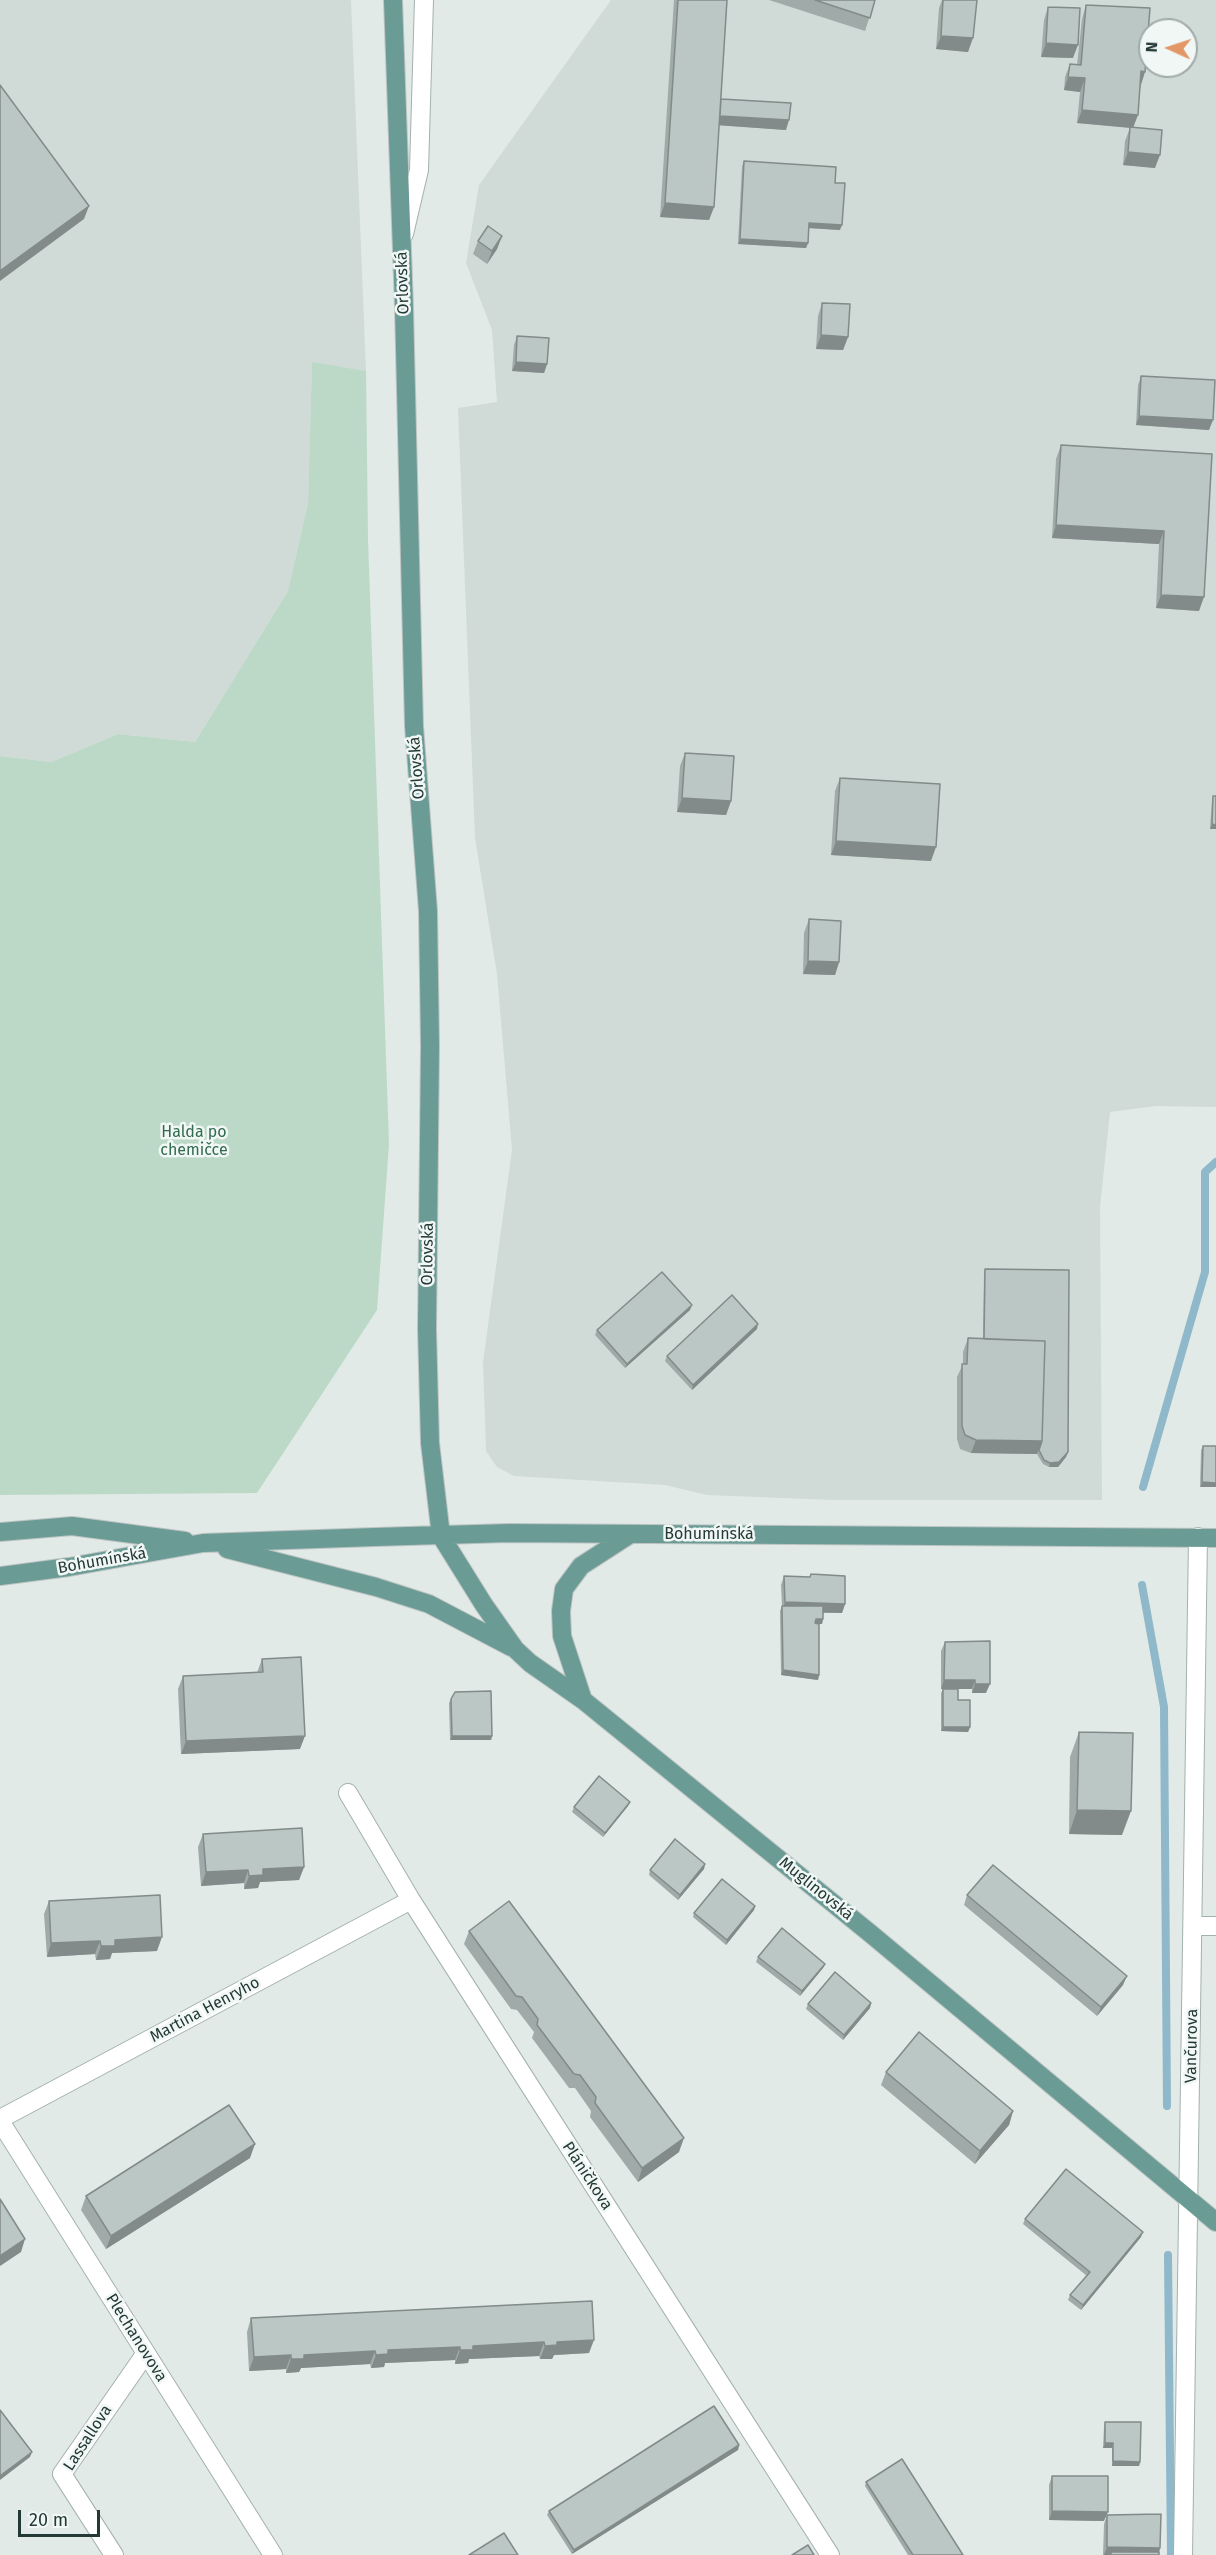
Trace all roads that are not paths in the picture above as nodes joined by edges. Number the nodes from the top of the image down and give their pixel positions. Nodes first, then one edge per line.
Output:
1 (393, 0) edge
2 (424, 0) edge
3 (402, 244) junction
4 (0, 1532) edge
5 (628, 1535) junction
6 (441, 1536) junction
7 (1207, 1538) edge
8 (203, 1543) junction
9 (0, 1576) edge
10 (515, 1649) junction
11 (583, 1700) junction
12 (348, 1793) dead end
13 (411, 1900) junction
14 (1193, 1926) junction
15 (1216, 1926) edge
16 (0, 2120) edge
17 (1190, 2200) junction
18 (1216, 2222) edge
19 (146, 2353) junction
20 (114, 2555) edge
21 (273, 2555) edge
22 (830, 2555) edge
23 (1183, 2555) edge

1 - 3 main road, Orlovská
2 - 3 street
3 - 6 main road, Orlovská
4 - 8 main road, Bohumínská
5 - 6 main road, Bohumínská
5 - 7 main road, Bohumínská
5 - 11 main road
6 - 8 main road, Bohumínská
6 - 10 main road, Muglinovská
7 - 14 street, Vančurova
8 - 9 main road, Bohumínská
8 - 10 main road
10 - 11 main road, Muglinovská
11 - 17 main road, Muglinovská
12 - 13 street, Pláničkova
13 - 16 street, Martina Henryho
13 - 22 street, Pláničkova
14 - 15 street
14 - 17 street, Vančurova
16 - 19 street, Plechanovova
17 - 18 main road, Muglinovská
17 - 23 street, Vančurova
19 - 20 street, Lassallova
19 - 21 street, Plechanovova

